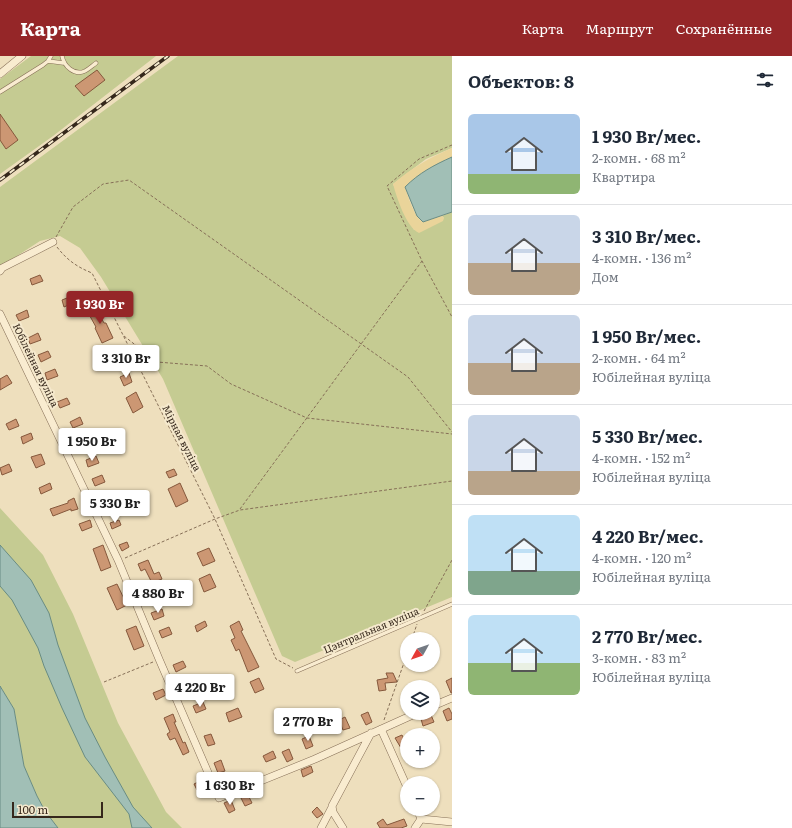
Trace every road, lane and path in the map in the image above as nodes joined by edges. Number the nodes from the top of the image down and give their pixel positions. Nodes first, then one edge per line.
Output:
1 (22, 56) edge
2 (51, 56) edge
3 (62, 56) edge
4 (48, 61) junction
5 (63, 63) junction
6 (96, 63) dead end
7 (0, 74) edge
8 (0, 92) edge
9 (452, 145) edge
10 (53, 242) junction
11 (422, 260) junction
12 (0, 271) edge
13 (0, 314) edge
14 (452, 317) edge
15 (123, 335) junction
16 (361, 344) junction
17 (307, 418) junction
18 (452, 432) edge
19 (452, 434) edge
20 (452, 481) edge
21 (240, 510) junction
22 (215, 519) junction
23 (118, 560) junction
24 (452, 560) edge
25 (452, 604) edge
26 (420, 618) junction
27 (415, 632) edge
28 (159, 659) junction
29 (296, 671) joint
30 (401, 672) edge
31 (104, 682) dead end
32 (452, 698) edge
33 (440, 703) edge
34 (401, 720) edge
35 (381, 729) junction
36 (371, 733) junction
37 (402, 776) edge
38 (332, 806) junction
39 (420, 816) edge
40 (421, 819) junction
41 (452, 822) edge
42 (321, 828) edge
43 (343, 828) edge
44 (415, 828) edge

1 - 7 street
2 - 4 lane
3 - 5 lane
4 - 5 lane
4 - 8 lane
5 - 6 lane
9 - 11 path
10 - 12 street
10 - 15 path, Мірная вуліца
10 - 16 path
11 - 14 path
11 - 16 path
13 - 23 street, Юбілейная вуліца
15 - 17 path
15 - 22 path, Мірная вуліца
16 - 17 path
16 - 18 path
17 - 19 path
17 - 21 path
20 - 21 path
21 - 22 path
22 - 23 path
22 - 29 path, Мірная вуліца
23 - 28 street, Юбілейная вуліца
24 - 26 path
25 - 26 lane, Цэнтральная вуліца
26 - 27 path
26 - 29 lane, Цэнтральная вуліца
28 - 31 path
28 - 36 street, Юбілейная вуліца
30 - 35 path
32 - 33 street
34 - 35 street, Юбілейная вуліца
35 - 36 street, Юбілейная вуліца
35 - 37 street
36 - 38 street
38 - 42 street
38 - 43 street
39 - 40 street
40 - 41 street
40 - 44 street

